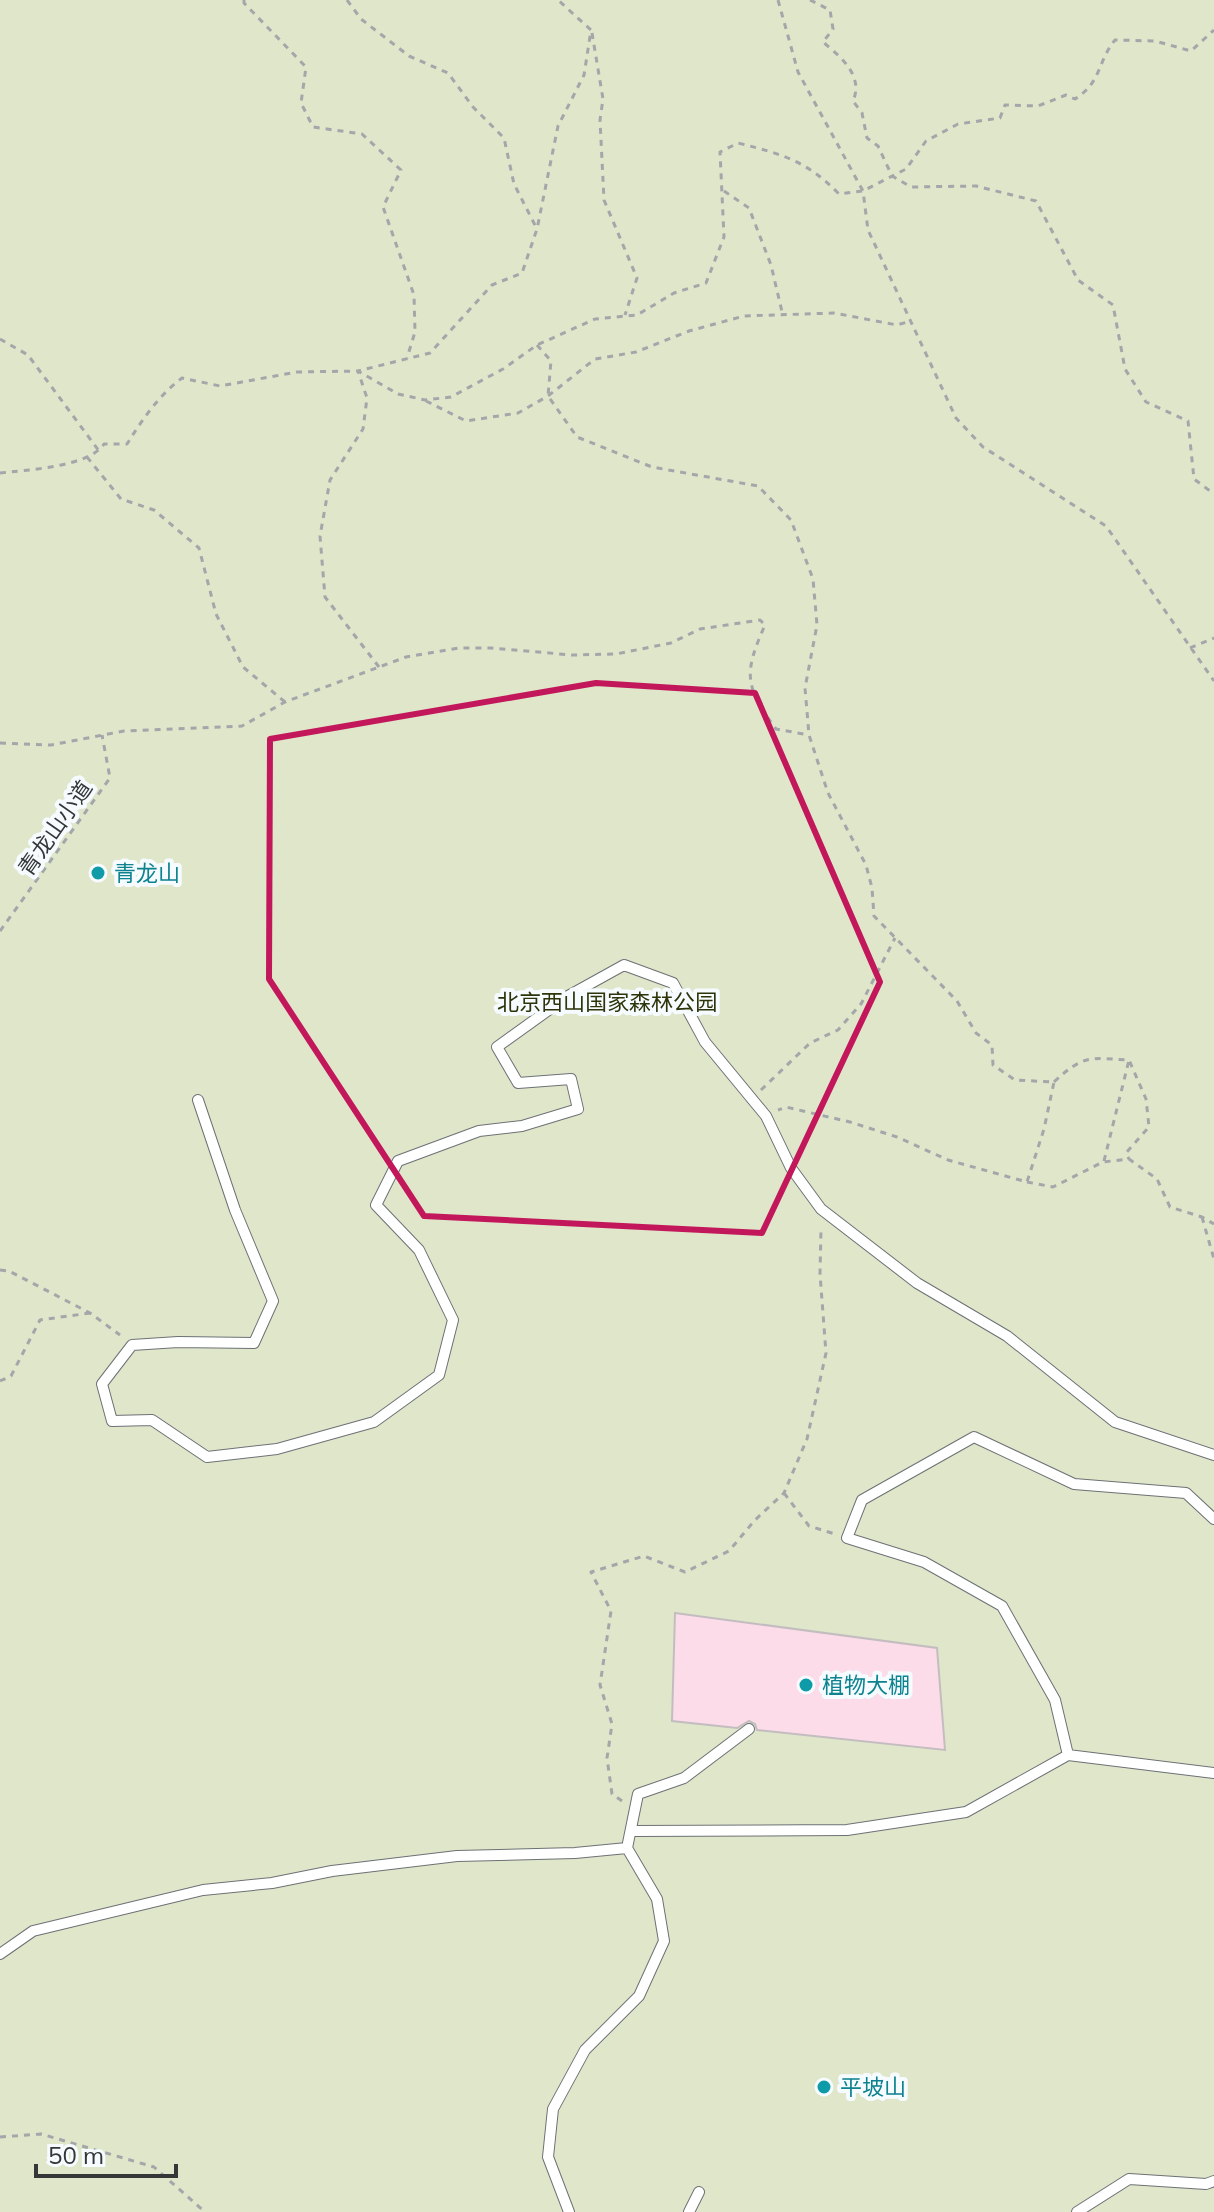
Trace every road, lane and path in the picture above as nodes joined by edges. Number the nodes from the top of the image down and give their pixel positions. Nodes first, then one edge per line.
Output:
1 (244, 0) edge
2 (347, 0) edge
3 (558, 0) edge
4 (778, 0) edge
5 (810, 0) edge
6 (591, 30) junction
7 (1214, 30) edge
8 (892, 176) junction
9 (722, 190) junction
10 (863, 191) junction
11 (537, 229) junction
12 (624, 316) junction
13 (783, 316) junction
14 (911, 321) junction
15 (0, 339) edge
16 (537, 345) junction
17 (407, 358) junction
18 (358, 371) junction
19 (548, 396) junction
20 (425, 400) junction
21 (99, 451) junction
22 (87, 457) junction
23 (0, 473) edge
24 (1214, 494) edge
25 (1214, 638) edge
26 (1190, 648) junction
27 (380, 668) junction
28 (1214, 681) edge
29 (285, 702) junction
30 (102, 735) junction
31 (809, 735) junction
32 (0, 743) edge
33 (0, 931) edge
34 (895, 938) junction
35 (1129, 1060) junction
36 (1054, 1082) junction
37 (751, 1099) junction
38 (198, 1100) dead end
39 (766, 1116) junction
40 (1129, 1159) junction
41 (1103, 1162) junction
42 (1027, 1182) junction
43 (821, 1209) junction
44 (1202, 1217) junction
45 (1214, 1224) edge
46 (1214, 1259) edge
47 (0, 1270) edge
48 (90, 1313) junction
49 (132, 1345) junction
50 (0, 1381) edge
51 (1214, 1455) edge
52 (784, 1493) junction
53 (1214, 1519) edge
54 (847, 1538) junction
55 (749, 1729) dead end
56 (1068, 1755) junction
57 (1214, 1773) edge
58 (635, 1810) junction
59 (631, 1831) junction
60 (627, 1848) junction
61 (0, 1954) edge
62 (0, 2137) edge
63 (1214, 2181) edge
64 (699, 2192) dead end
65 (205, 2212) edge
66 (569, 2212) edge
67 (689, 2212) edge
68 (1077, 2212) edge

1 - 17 path
2 - 11 path
3 - 6 path
4 - 10 path
5 - 8 path
6 - 11 path
6 - 12 path
7 - 8 path
8 - 10 path
8 - 24 path
9 - 10 path
9 - 12 path
9 - 13 path
10 - 14 path
11 - 17 path
12 - 16 path
13 - 14 path
13 - 19 path
14 - 26 path
15 - 21 path
16 - 19 path
16 - 20 path
17 - 18 path
18 - 20 path
18 - 21 path
18 - 27 path
19 - 20 path
19 - 31 path
21 - 22 path
22 - 23 path
22 - 29 path
25 - 26 path
26 - 28 path
27 - 29 path
27 - 31 path
29 - 30 path
30 - 32 path
30 - 33 path, 青龙山小道
31 - 34 path
34 - 36 path
34 - 37 path
35 - 36 path
35 - 40 path
35 - 41 path
36 - 42 path
37 - 39 lane
37 - 49 lane
38 - 49 lane
39 - 42 path
39 - 43 lane
40 - 41 path
40 - 44 path
41 - 42 path
43 - 51 lane
43 - 52 path
44 - 45 path
44 - 46 path
47 - 48 path
48 - 49 path
48 - 50 path
52 - 54 path
52 - 58 path
53 - 54 lane
54 - 56 lane
55 - 58 lane
56 - 57 lane
56 - 59 lane
58 - 59 lane
59 - 60 lane
60 - 61 lane
60 - 66 lane
62 - 65 path
63 - 68 lane
64 - 67 lane

